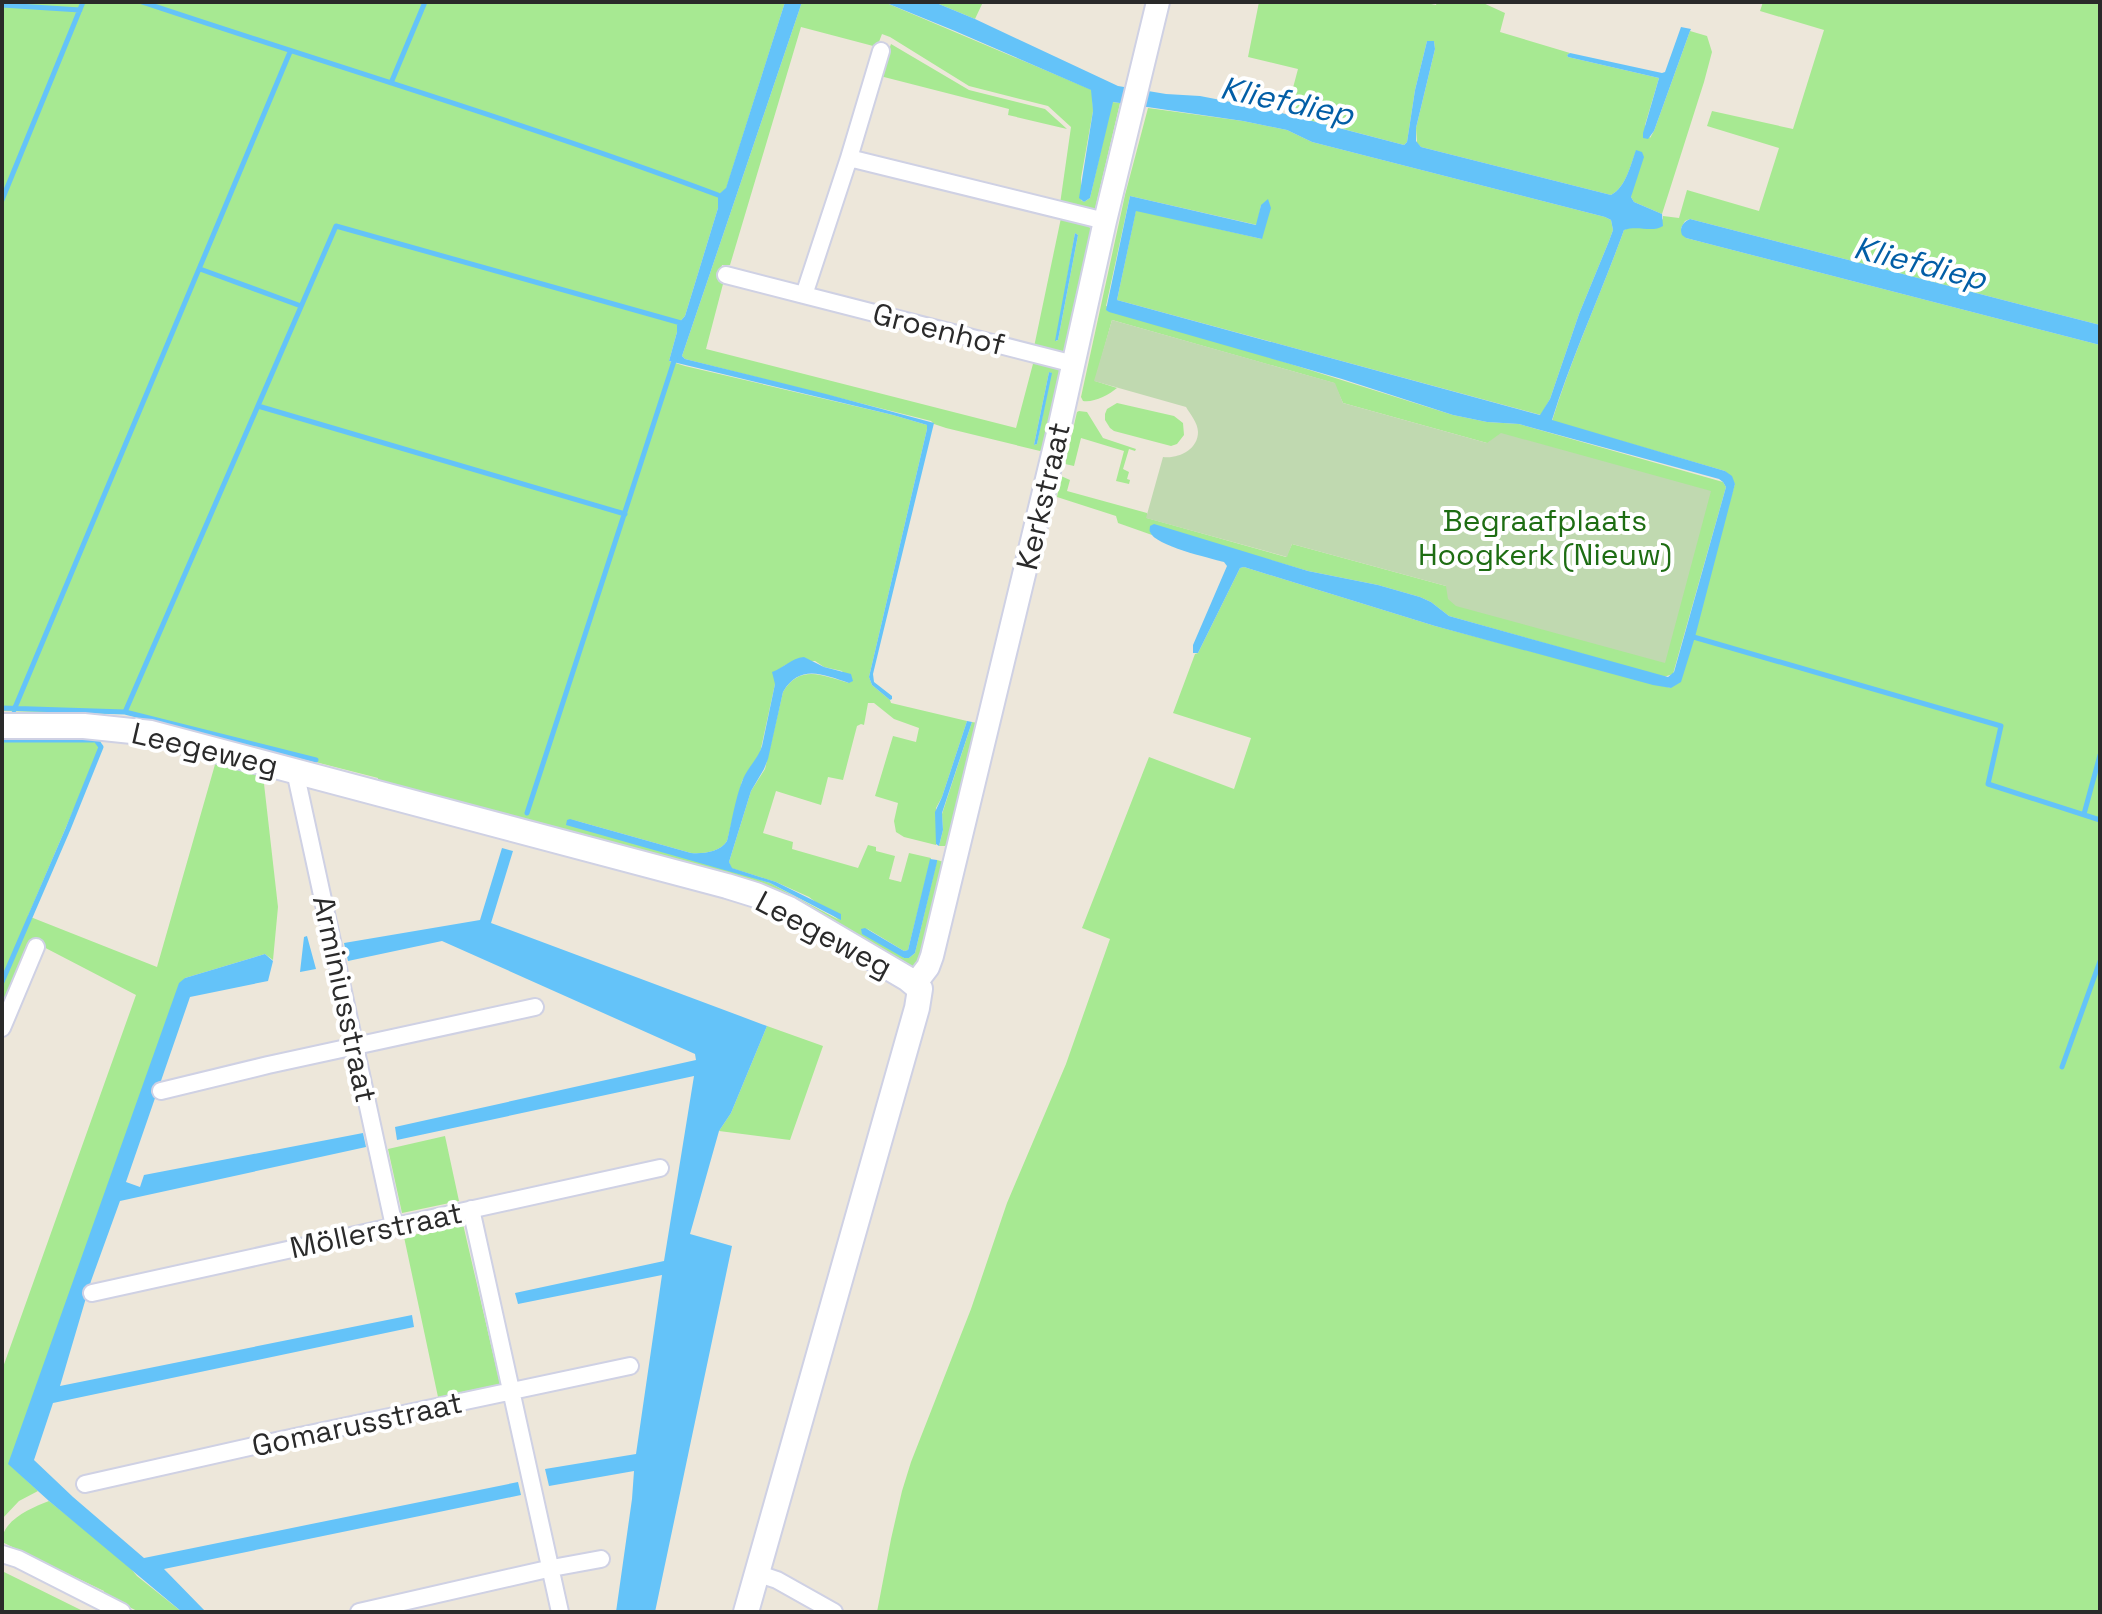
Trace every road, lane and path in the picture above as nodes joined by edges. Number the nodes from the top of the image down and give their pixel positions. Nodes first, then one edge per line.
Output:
1 (1158, 2) edge
2 (881, 51) dead end
3 (849, 158) junction
4 (1105, 221) junction
5 (726, 275) dead end
6 (804, 295) junction
7 (1074, 364) junction
8 (2, 726) edge
9 (295, 771) junction
10 (36, 947) dead end
11 (915, 984) junction
12 (535, 1007) dead end
13 (2, 1028) edge
14 (356, 1047) junction
15 (161, 1091) dead end
16 (660, 1168) dead end
17 (471, 1209) junction
18 (394, 1226) junction
19 (92, 1293) dead end
20 (630, 1366) dead end
21 (510, 1391) junction
22 (85, 1484) dead end
23 (2, 1554) edge
24 (601, 1559) dead end
25 (552, 1568) junction
26 (756, 1573) junction
27 (122, 1612) edge
28 (359, 1612) edge
29 (560, 1612) edge
30 (746, 1612) edge
31 (834, 1612) edge

1 - 4 street, Kerkstraat
2 - 3 street
3 - 4 street
3 - 6 street
4 - 7 street, Kerkstraat
5 - 6 street, Groenhof
6 - 7 street, Groenhof
7 - 11 street, Kerkstraat
8 - 9 main road, Leegeweg
9 - 11 main road, Leegeweg
9 - 14 street, Arminiusstraat
10 - 13 street
11 - 26 main road, Leegeweg
12 - 14 street
14 - 15 street
14 - 18 street, Arminiusstraat
16 - 17 street, Möllerstraat
17 - 18 street, Möllerstraat
17 - 21 street
18 - 19 street, Möllerstraat
20 - 21 street, Gomarusstraat
21 - 22 street, Gomarusstraat
21 - 25 street
23 - 27 street
24 - 25 street
25 - 28 street
25 - 29 street
26 - 30 main road, Leegeweg
26 - 31 street

